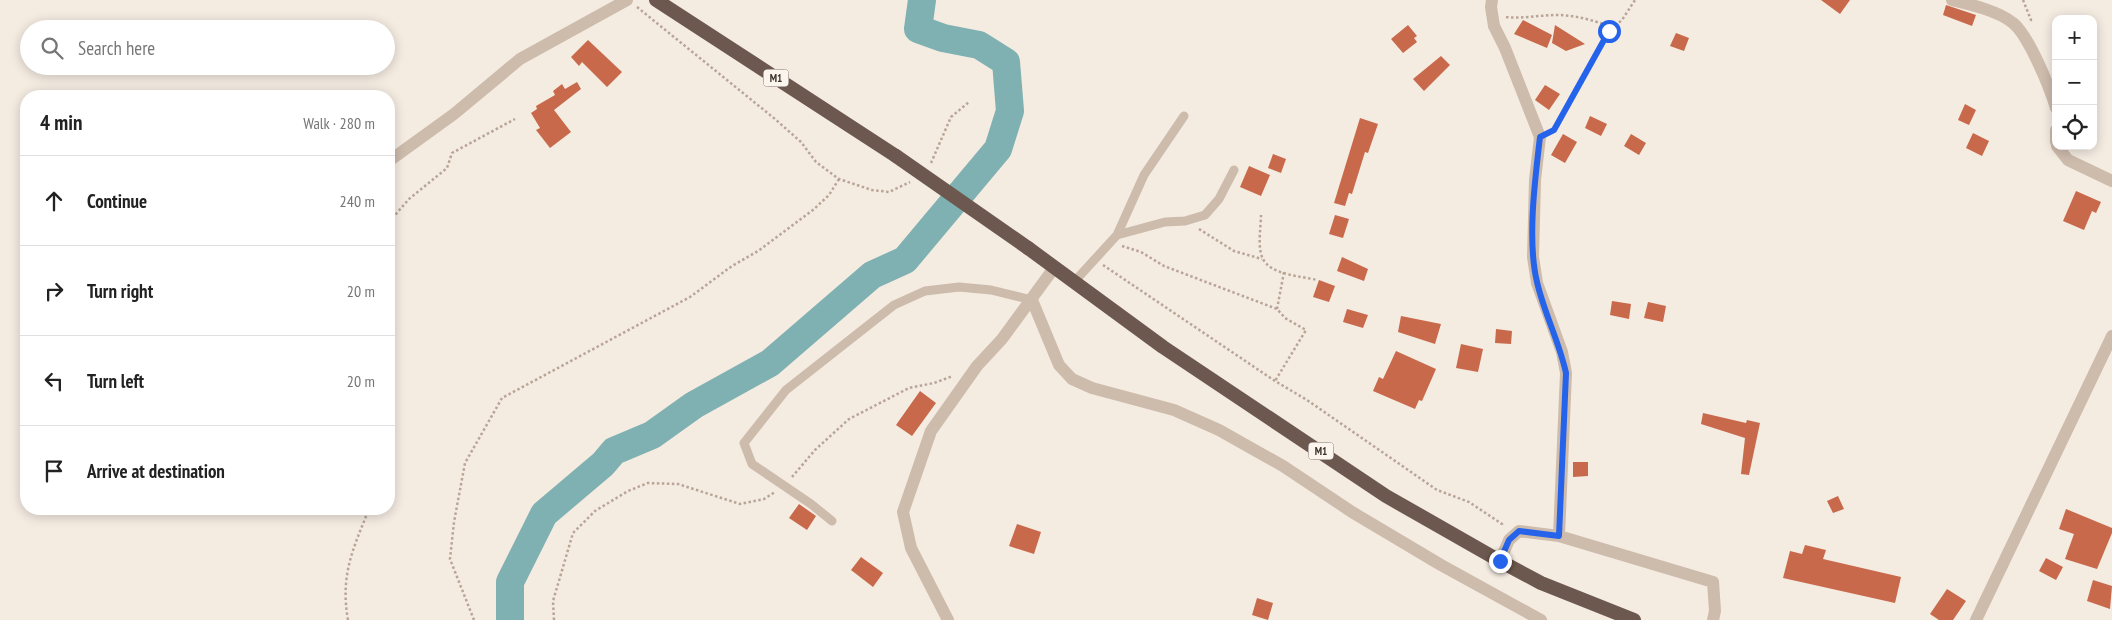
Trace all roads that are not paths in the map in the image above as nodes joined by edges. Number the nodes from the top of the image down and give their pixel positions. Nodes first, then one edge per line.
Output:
1 (656, 0) edge
2 (1492, 0) edge
3 (1952, 0) edge
4 (632, 3) edge
5 (2055, 105) edge
6 (1184, 116) dead end
7 (2060, 150) edge
8 (395, 157) edge
9 (1234, 170) dead end
10 (2112, 181) edge
11 (1114, 239) junction
12 (1054, 268) junction
13 (1074, 282) junction
14 (1032, 300) junction
15 (2112, 336) edge
16 (832, 521) dead end
17 (1559, 536) junction
18 (1500, 561) junction
19 (1628, 619) edge
20 (948, 620) edge
21 (1541, 620) edge
22 (1713, 620) edge
23 (1976, 620) edge

1 - 12 highway, M1, bridge
2 - 17 street
3 - 5 street
4 - 8 street
6 - 11 lane
7 - 10 street
9 - 11 lane
11 - 13 lane
12 - 13 highway, M1
12 - 14 street
13 - 18 highway, M1
14 - 16 lane
14 - 20 street
14 - 21 street
15 - 23 street
17 - 18 street
17 - 22 street
18 - 19 highway, M1

